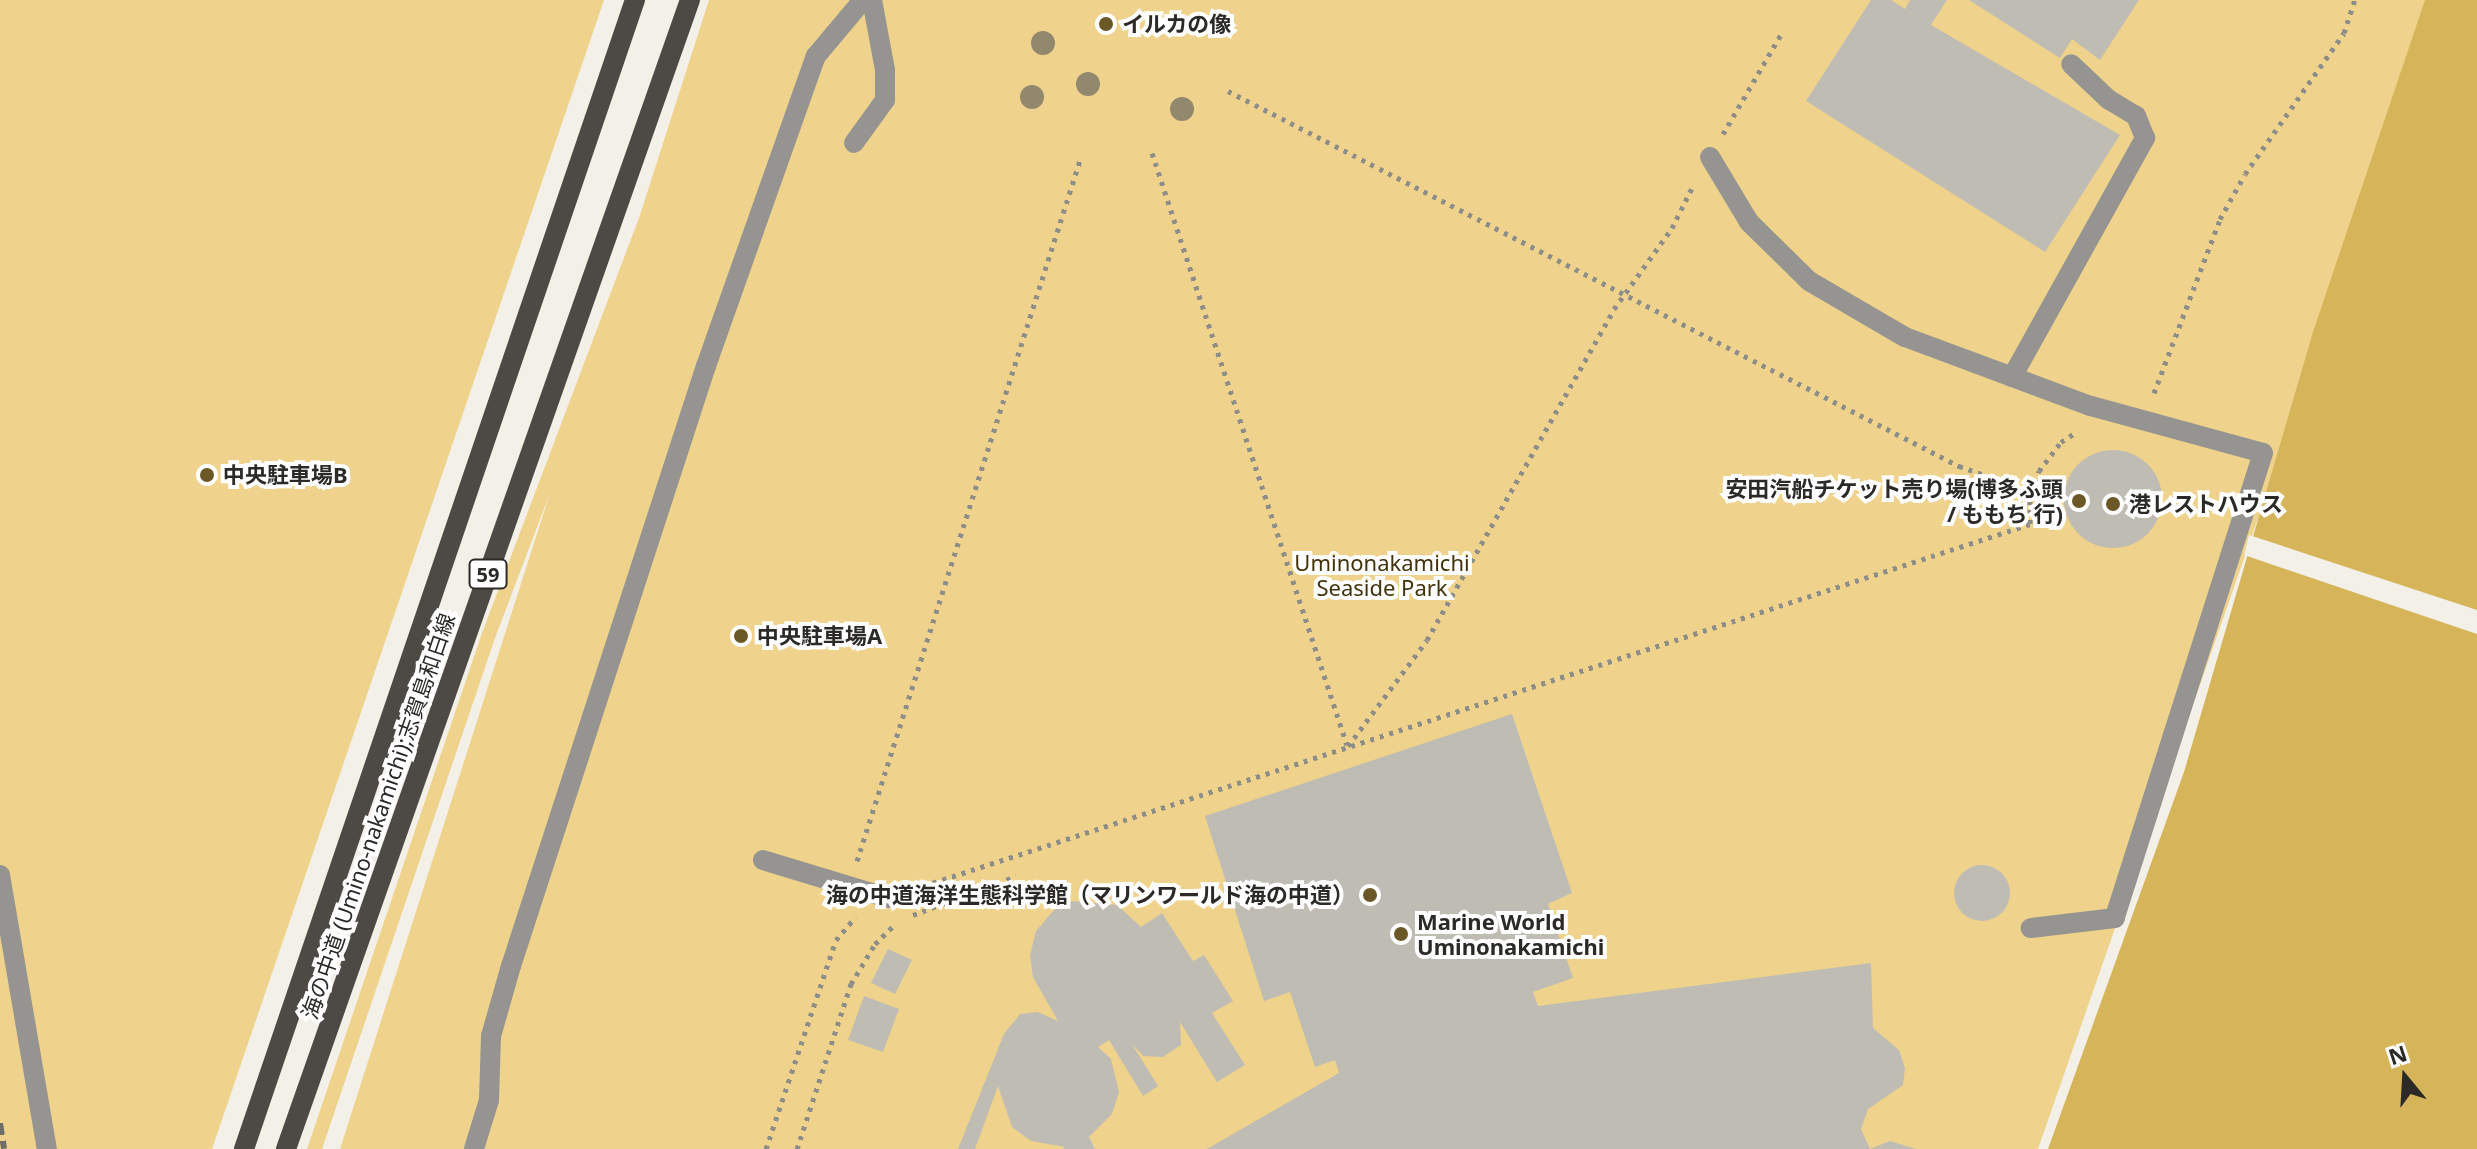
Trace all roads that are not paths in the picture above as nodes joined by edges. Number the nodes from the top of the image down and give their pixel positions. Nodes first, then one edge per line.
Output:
1 (635, 0) edge
2 (690, 0) edge
3 (863, 0) edge
4 (872, 0) edge
5 (2071, 64) dead end
6 (854, 143) dead end
7 (1710, 157) road end
8 (2012, 377) junction
9 (763, 860) dead end
10 (0, 875) edge
11 (888, 898) road end
12 (2031, 928) dead end
13 (47, 1149) edge
14 (244, 1149) edge
15 (286, 1149) edge
16 (474, 1149) edge

1 - 14 main road, 海の中道 (Umino-nakamichi);志賀島和白線 / 59
2 - 15 main road, 海の中道 (Umino-nakamichi);志賀島和白線 / 59
3 - 16 street
4 - 6 street
5 - 8 street
7 - 8 street
8 - 12 street
9 - 11 street
10 - 13 street

